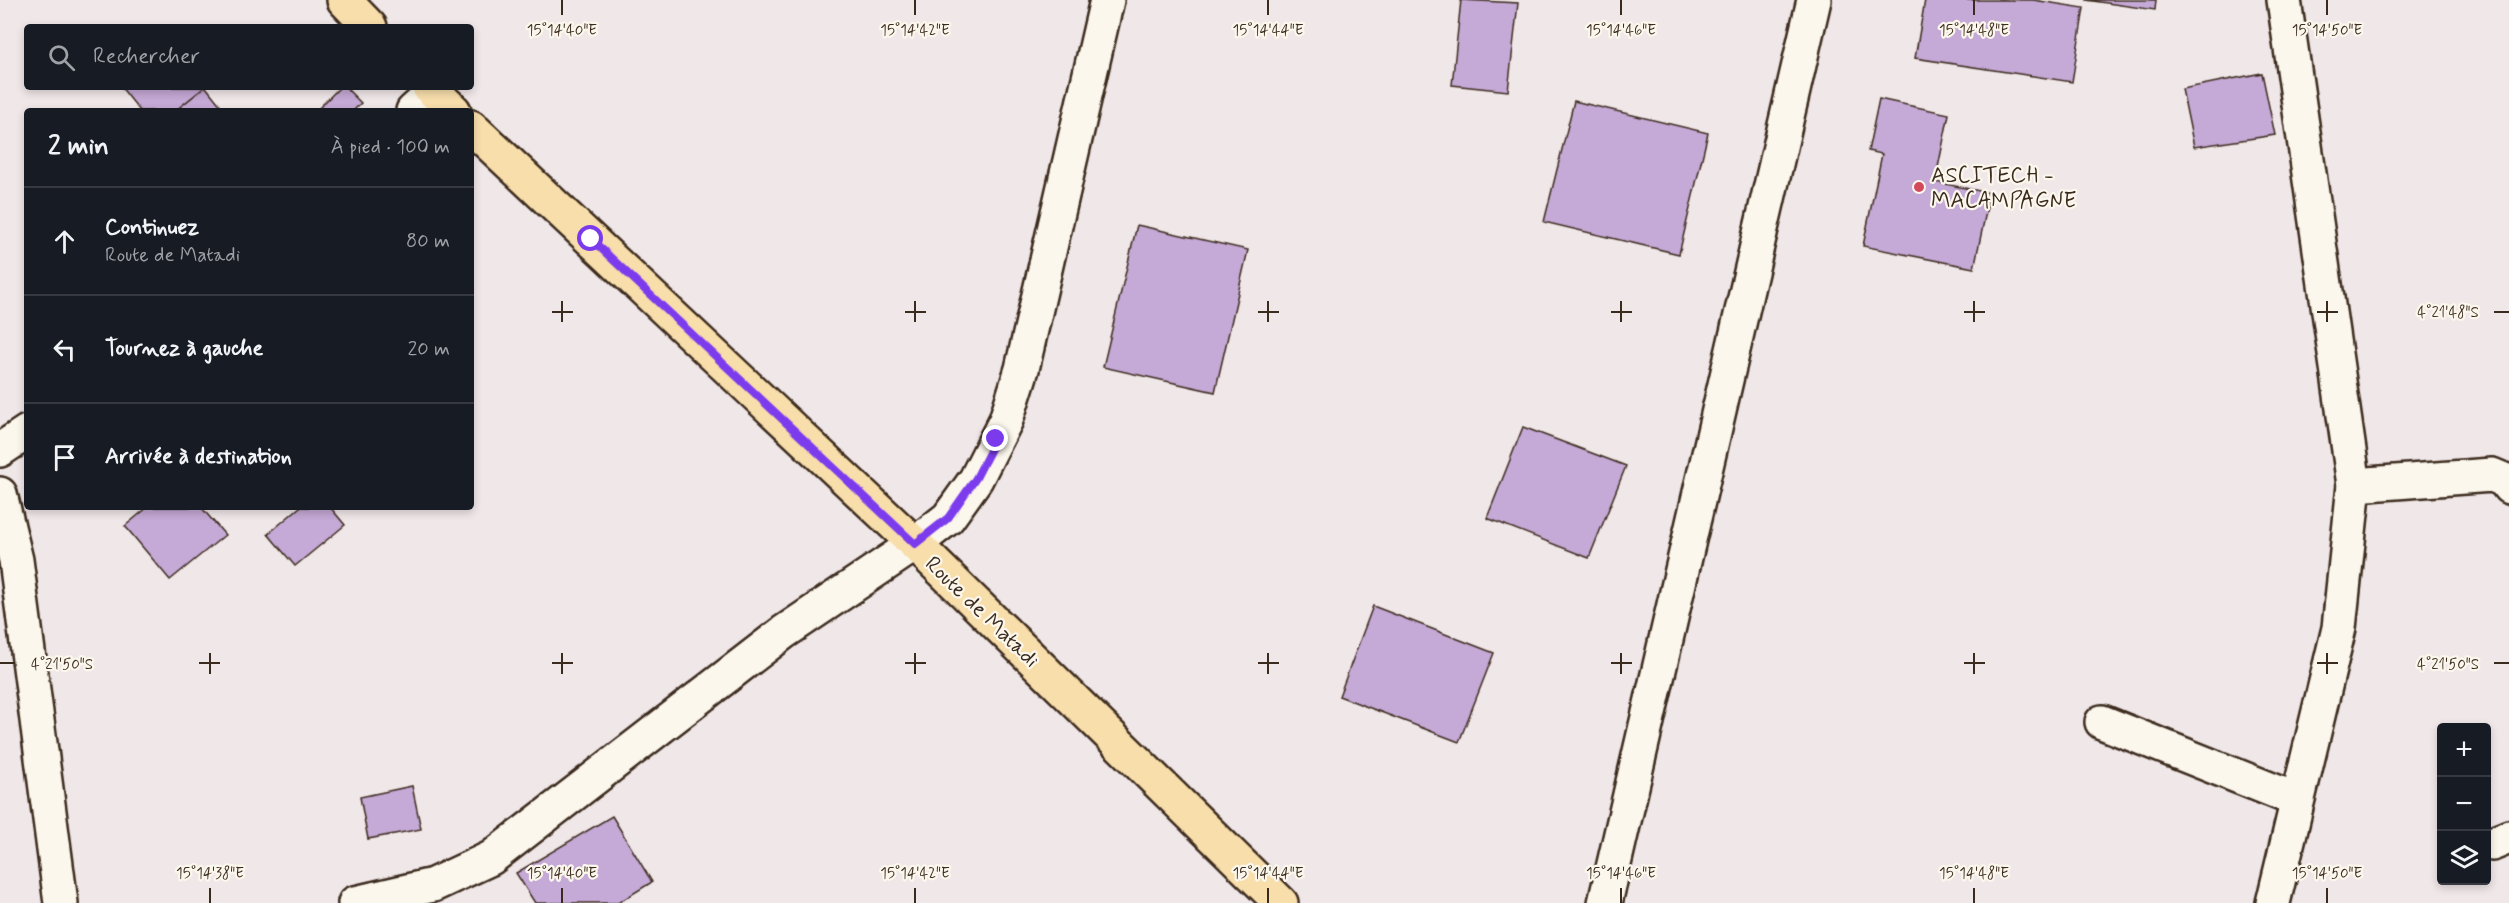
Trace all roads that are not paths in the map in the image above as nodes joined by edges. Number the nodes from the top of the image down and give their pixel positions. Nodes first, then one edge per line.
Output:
1 (344, 0) edge
2 (1107, 0) edge
3 (1814, 0) edge
4 (2284, 0) edge
5 (367, 24) edge
6 (474, 130) edge
7 (24, 434) edge
8 (0, 450) edge
9 (2354, 486) junction
10 (2509, 487) edge
11 (0, 494) edge
12 (915, 544) junction
13 (8, 561) edge
14 (2102, 722) dead end
15 (2297, 800) junction
16 (61, 903) edge
17 (356, 903) edge
18 (1281, 903) edge
19 (1605, 903) edge
20 (2273, 903) edge

1 - 5 main road
2 - 12 street
3 - 19 street
4 - 9 street
6 - 12 main road, Route de Matadi
7 - 8 street
9 - 10 street
9 - 15 street
11 - 13 street
12 - 17 street
12 - 18 main road, Route de Matadi
13 - 16 street
14 - 15 street
15 - 20 street

